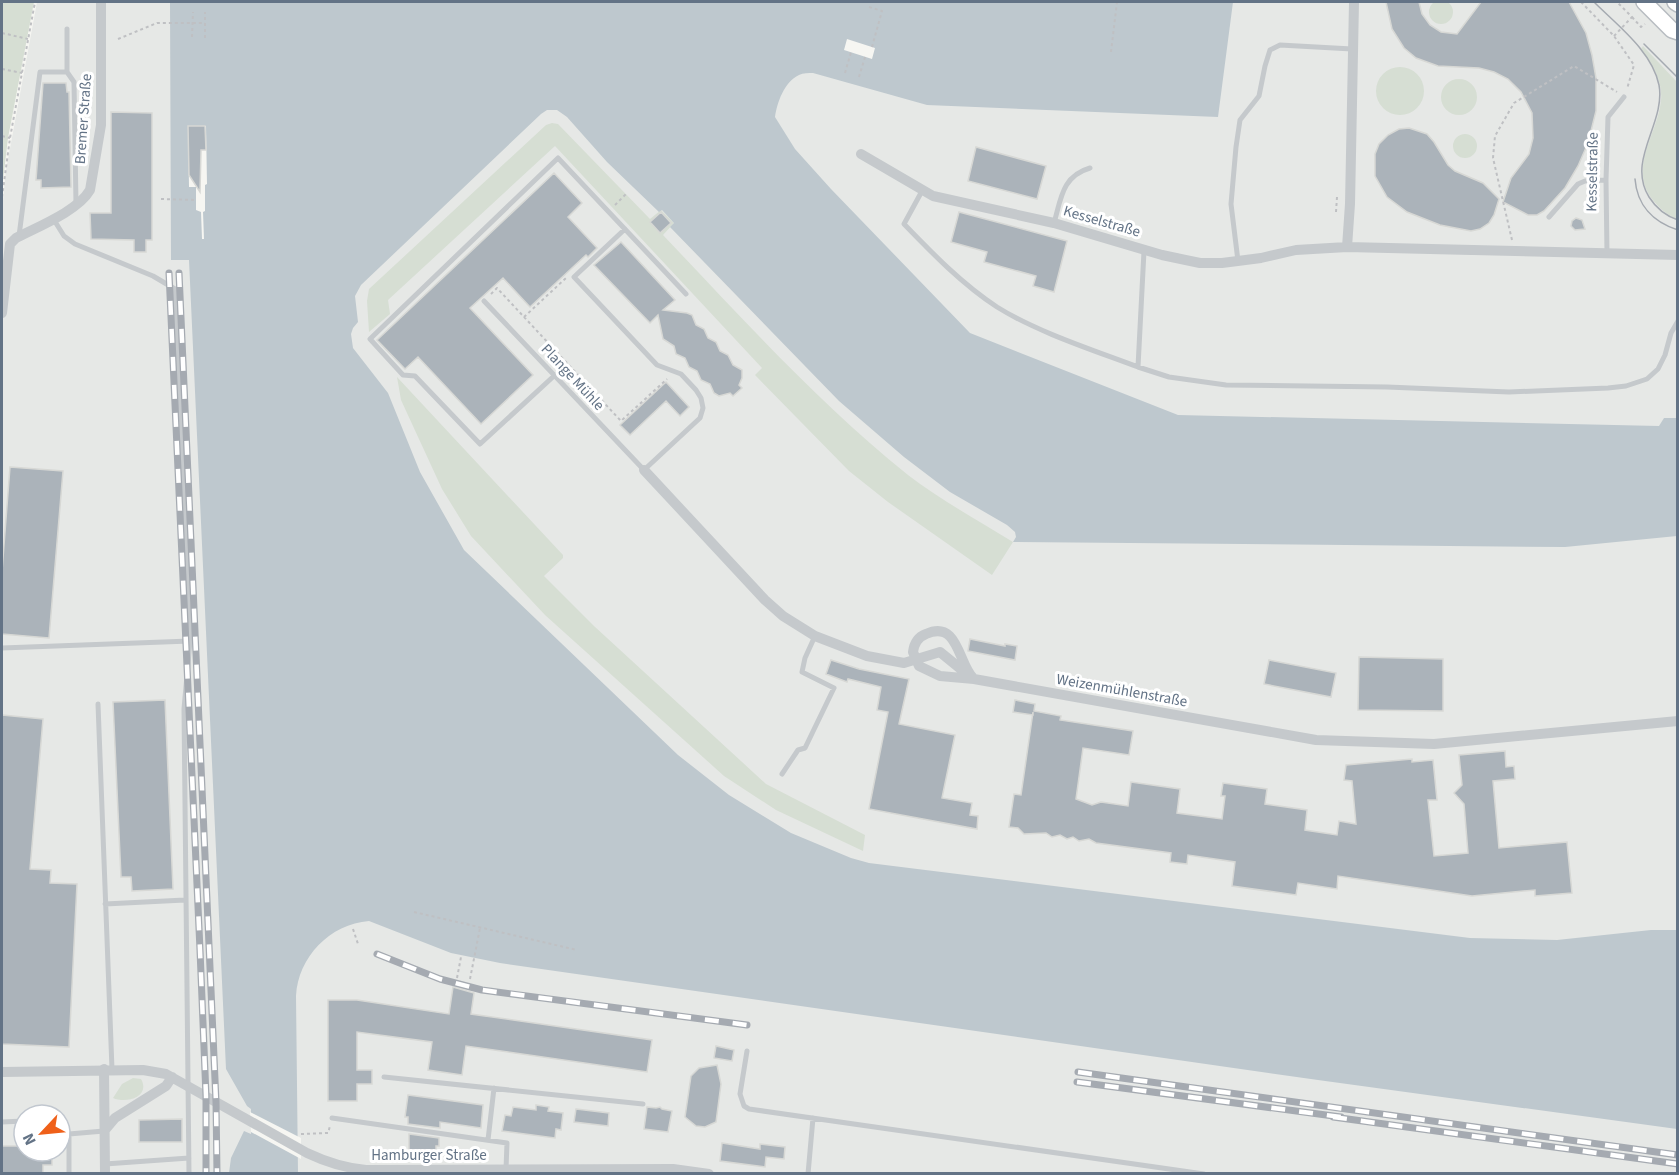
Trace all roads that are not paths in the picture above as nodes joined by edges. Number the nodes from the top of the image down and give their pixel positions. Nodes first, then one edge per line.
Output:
1 (101, 2) edge
2 (1354, 2) edge
3 (1644, 2) edge
4 (67, 29) dead end
5 (1677, 32) edge
6 (1352, 49) junction
7 (67, 72) junction
8 (1624, 97) road end
9 (861, 154) dead end
10 (1090, 168) dead end
11 (1606, 180) junction
12 (922, 190) junction
13 (76, 206) junction
14 (1549, 217) dead end
15 (53, 219) junction
16 (1054, 223) junction
17 (625, 229) junction
18 (20, 236) junction
19 (1347, 247) junction
20 (1144, 249) junction
21 (1607, 254) junction
22 (1677, 255) edge
23 (1238, 261) junction
24 (686, 294) dead end
25 (484, 301) dead end
26 (2, 313) edge
27 (1677, 321) edge
28 (1138, 367) junction
29 (555, 375) junction
30 (644, 470) junction
31 (815, 636) junction
32 (190, 641) junction
33 (2, 648) edge
34 (915, 660) junction
35 (974, 679) junction
36 (98, 704) dead end
37 (1677, 721) edge
38 (782, 774) dead end
39 (185, 900) junction
40 (105, 904) junction
41 (747, 1052) dead end
42 (108, 1069) junction
43 (2, 1072) edge
44 (172, 1077) junction
45 (384, 1077) dead end
46 (187, 1087) junction
47 (494, 1088) junction
48 (643, 1104) dead end
49 (332, 1118) dead end
50 (813, 1118) junction
51 (104, 1131) junction
52 (72, 1134) edge
53 (488, 1140) junction
54 (189, 1158) junction
55 (105, 1169) edge
56 (475, 1172) edge
57 (506, 1172) edge
58 (189, 1173) edge
59 (709, 1173) edge
60 (808, 1173) edge
61 (1204, 1173) edge

1 - 13 street, Bremer Straße
2 - 6 street
3 - 5 main road
4 - 7 lane
6 - 19 street
6 - 23 lane
7 - 13 lane
7 - 18 lane
8 - 11 lane, Kesselstraße
9 - 12 street, Kesselstraße
10 - 16 lane
11 - 14 lane
11 - 21 lane, Kesselstraße
12 - 16 street, Kesselstraße
12 - 28 lane
13 - 15 street, Bremer Straße
15 - 18 street, Bremer Straße
15 - 32 lane
16 - 20 street, Kesselstraße
17 - 24 lane
17 - 29 lane
17 - 30 lane
18 - 26 street
19 - 21 street, Kesselstraße
19 - 23 street, Kesselstraße
20 - 23 street, Kesselstraße
20 - 28 lane
21 - 22 street, Kesselstraße
25 - 29 lane, Plange Mühle
27 - 28 lane
29 - 30 lane, Plange Mühle
30 - 31 street, Weizenmühlenstraße
31 - 34 street, Weizenmühlenstraße
31 - 38 lane
32 - 33 lane
32 - 39 lane
34 - 35 street
34 - 35 street, Weizenmühlenstraße
34 - 35 street
35 - 37 street, Weizenmühlenstraße
36 - 40 lane
39 - 40 lane
39 - 46 lane
40 - 42 lane
41 - 50 lane
42 - 43 street
42 - 44 street, Hamburger Straße
42 - 51 street
44 - 46 street, Hamburger Straße
44 - 51 street
45 - 47 lane
46 - 54 lane
46 - 56 street, Hamburger Straße
47 - 48 lane
47 - 53 lane
49 - 53 lane
50 - 60 lane
50 - 61 lane
51 - 52 lane
51 - 55 street
53 - 57 lane
54 - 55 lane
54 - 58 lane
56 - 57 street, Hamburger Straße
57 - 59 street, Hamburger Straße

